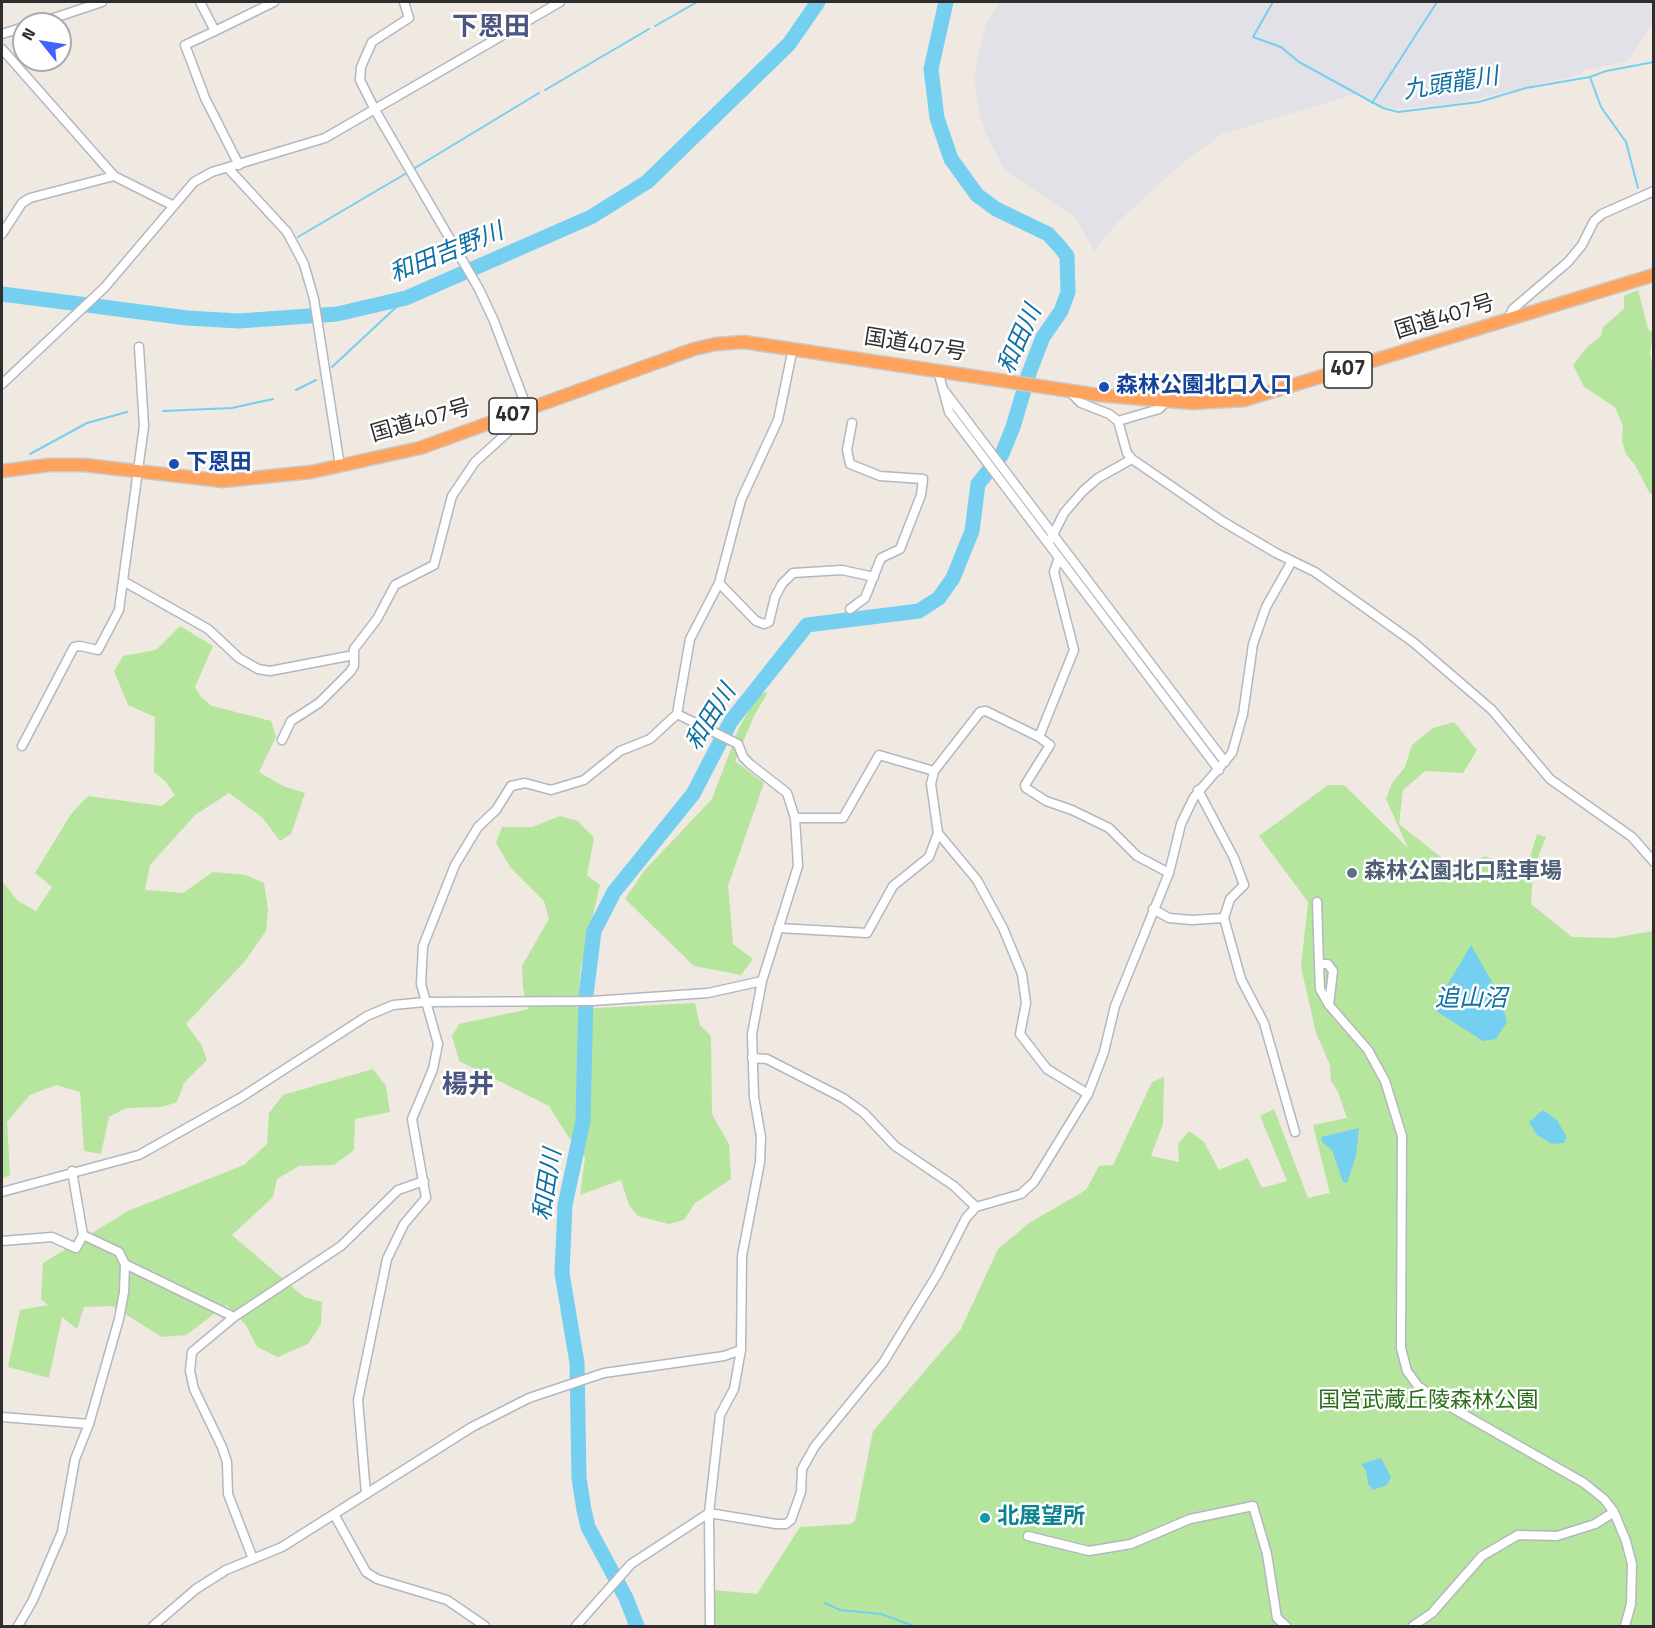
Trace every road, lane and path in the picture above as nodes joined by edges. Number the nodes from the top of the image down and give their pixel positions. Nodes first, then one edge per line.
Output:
1 (102, 2) edge
2 (200, 2) edge
3 (274, 2) edge
4 (404, 2) edge
5 (560, 2) edge
6 (72, 12) edge
7 (215, 31) junction
8 (2, 49) edge
9 (375, 110) junction
10 (239, 165) junction
11 (228, 168) junction
12 (114, 176) junction
13 (1653, 191) edge
14 (172, 205) junction
15 (2, 234) edge
16 (1653, 275) edge
17 (1507, 321) junction
18 (139, 346) dead end
19 (793, 348) junction
20 (938, 371) junction
21 (2, 384) edge
22 (1069, 391) junction
23 (1167, 401) junction
24 (528, 411) junction
25 (511, 416) junction
26 (1118, 421) junction
27 (852, 423) dead end
28 (1132, 459) junction
29 (340, 466) junction
30 (2, 471) edge
31 (137, 471) junction
32 (1050, 540) junction
33 (1058, 560) junction
34 (1292, 561) junction
35 (874, 577) junction
36 (123, 582) junction
37 (719, 583) junction
38 (850, 609) dead end
39 (354, 655) junction
40 (677, 714) junction
41 (1039, 737) junction
42 (282, 740) dead end
43 (21, 746) dead end
44 (1225, 762) junction
45 (1219, 770) junction
46 (934, 771) junction
47 (1198, 790) junction
48 (795, 818) junction
49 (938, 833) junction
50 (1653, 862) edge
51 (1169, 873) junction
52 (1317, 902) dead end
53 (1153, 909) junction
54 (1224, 918) junction
55 (778, 928) junction
56 (1319, 964) junction
57 (762, 981) junction
58 (425, 1002) junction
59 (1329, 1005) junction
60 (752, 1058) junction
61 (1088, 1094) junction
62 (1295, 1132) dead end
63 (72, 1171) junction
64 (424, 1181) junction
65 (2, 1192) edge
66 (976, 1207) junction
67 (83, 1235) junction
68 (2, 1241) edge
69 (125, 1264) junction
70 (234, 1317) junction
71 (741, 1350) junction
72 (2, 1417) edge
73 (89, 1424) junction
74 (366, 1494) junction
75 (1614, 1512) junction
76 (709, 1513) junction
77 (335, 1516) junction
78 (1028, 1536) dead end
79 (253, 1559) junction
80 (18, 1626) edge
81 (153, 1626) edge
82 (485, 1626) edge
83 (576, 1626) edge
84 (710, 1626) edge
85 (1286, 1626) edge
86 (1413, 1626) edge
87 (1625, 1626) edge

1 - 6 street
2 - 7 street
3 - 7 street
4 - 9 street
5 - 9 street
7 - 10 street
8 - 12 street
9 - 10 street
9 - 24 street
10 - 11 street
11 - 14 street
11 - 29 street
12 - 14 street
12 - 15 street
13 - 17 street
14 - 21 street
16 - 17 highway, 国道407号 / 407
17 - 23 highway, 国道407号 / 407
18 - 31 street
19 - 20 highway, 国道407号 / 407
19 - 24 highway, 国道407号 / 407
19 - 37 street
20 - 22 highway, 国道407号 / 407
20 - 32 street
22 - 23 highway, 国道407号 / 407
22 - 26 street
23 - 26 street
24 - 25 highway, 国道407号 / 407
25 - 29 highway, 国道407号 / 407
25 - 39 street
26 - 28 street
27 - 35 street
28 - 32 street
28 - 34 street
29 - 31 highway, 国道407号 / 407
30 - 31 highway, 国道407号 / 407
31 - 36 street
32 - 33 street
32 - 44 street
33 - 41 street
33 - 45 street
34 - 44 street
34 - 50 street
35 - 37 street
35 - 38 street
36 - 39 street
36 - 43 street
37 - 40 street
39 - 42 street
40 - 48 street
40 - 58 street
41 - 46 street
41 - 51 street
44 - 45 street
45 - 47 street
46 - 48 street
46 - 49 street
47 - 51 street
47 - 54 street
48 - 55 street
49 - 55 street
49 - 61 street
51 - 53 street
52 - 56 street
53 - 54 street
53 - 61 street
54 - 62 street
55 - 57 street
56 - 59 street
56 - 59 street
57 - 58 street
57 - 60 street
58 - 63 street
58 - 64 street
59 - 75 street
60 - 66 street
60 - 71 street
61 - 66 street
63 - 65 street
63 - 67 street
64 - 70 street
64 - 74 street
66 - 76 street
67 - 68 street
67 - 69 street
69 - 70 street
69 - 73 street
70 - 79 street
71 - 74 street
71 - 76 street
72 - 73 street
73 - 80 street
74 - 77 street
75 - 86 street
75 - 87 street
76 - 83 street
76 - 84 street
77 - 79 street
77 - 82 street
78 - 85 street
79 - 81 street

